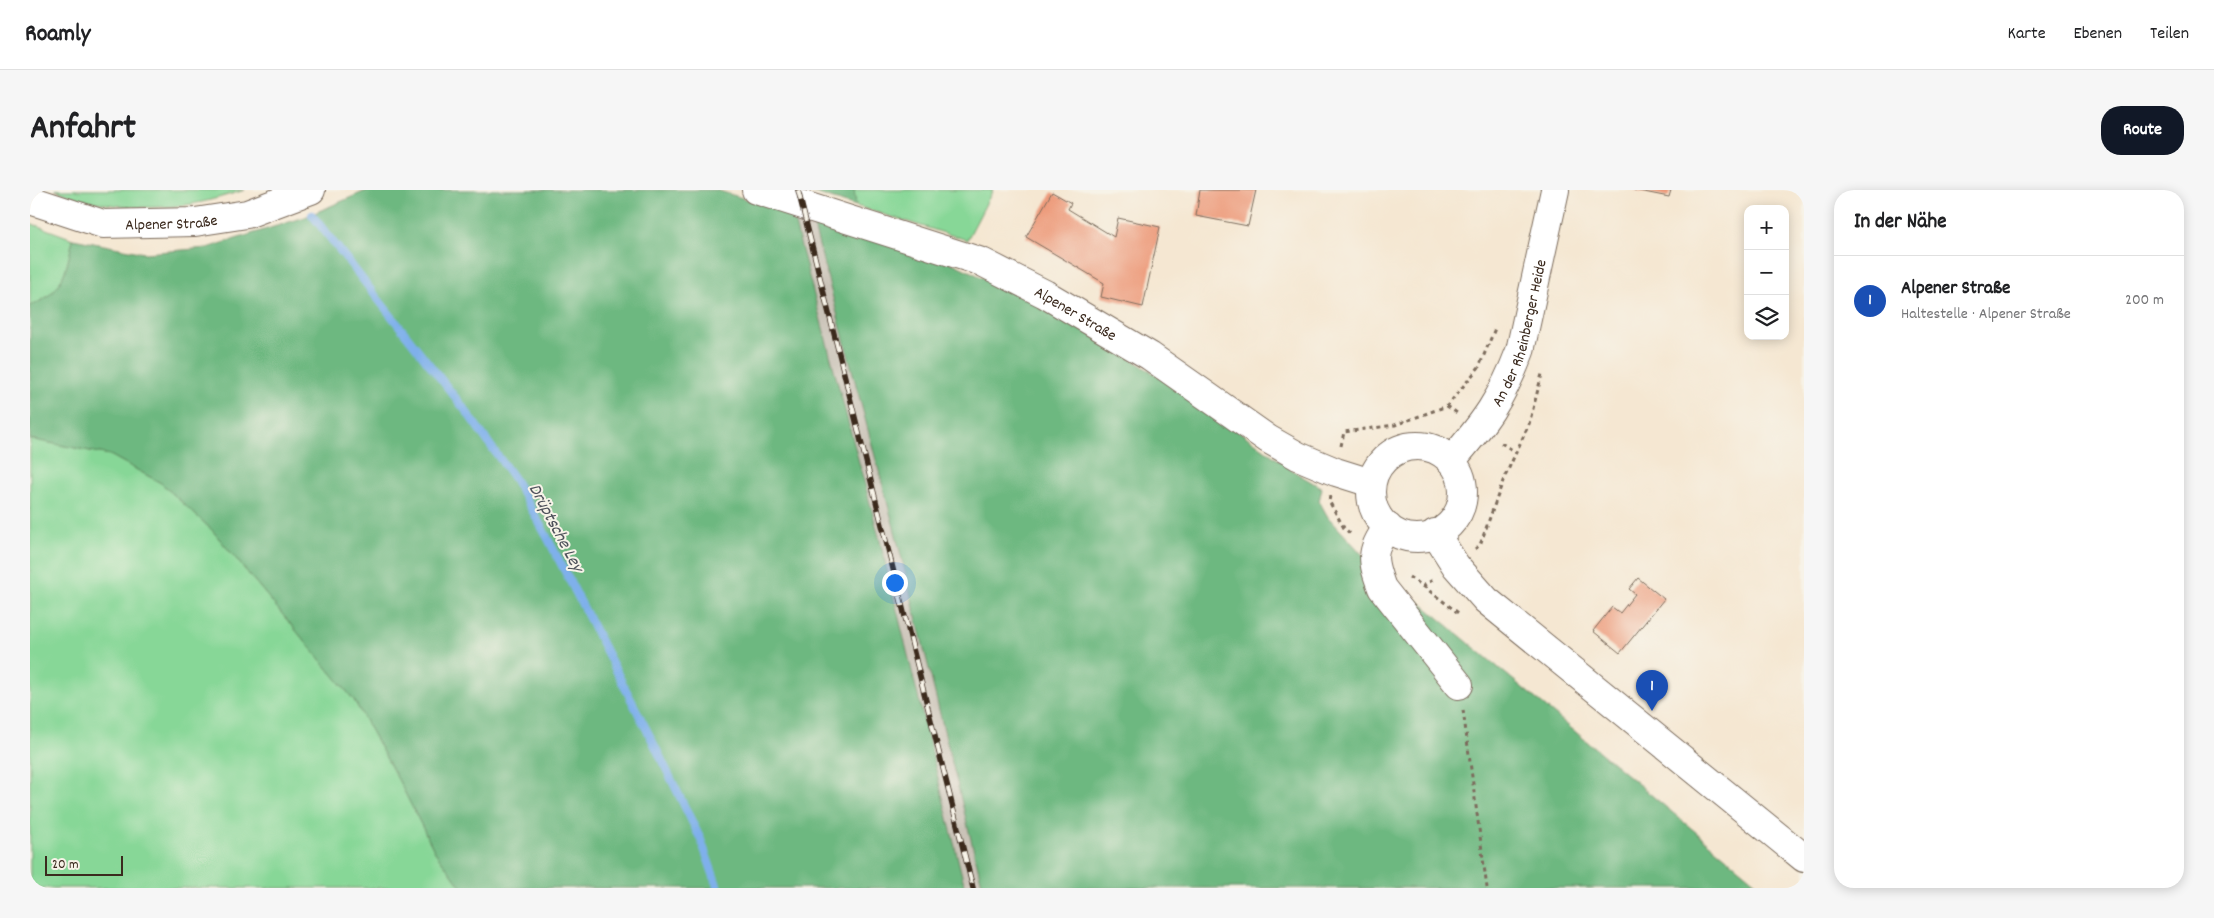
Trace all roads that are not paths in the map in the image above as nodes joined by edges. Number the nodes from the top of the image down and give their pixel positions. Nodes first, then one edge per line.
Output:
1 (311, 190) edge
2 (756, 190) edge
3 (1555, 190) edge
4 (30, 200) edge
5 (1451, 461) junction
6 (1371, 483) junction
7 (1388, 528) junction
8 (1435, 534) junction
9 (1459, 685) road end
10 (1804, 858) edge

1 - 4 street, Alpener Straße
2 - 6 street, Alpener Straße
3 - 5 street, An der Rheinberger Heide
5 - 6 street
5 - 8 street
6 - 7 street
7 - 8 street
7 - 9 street
8 - 10 street

